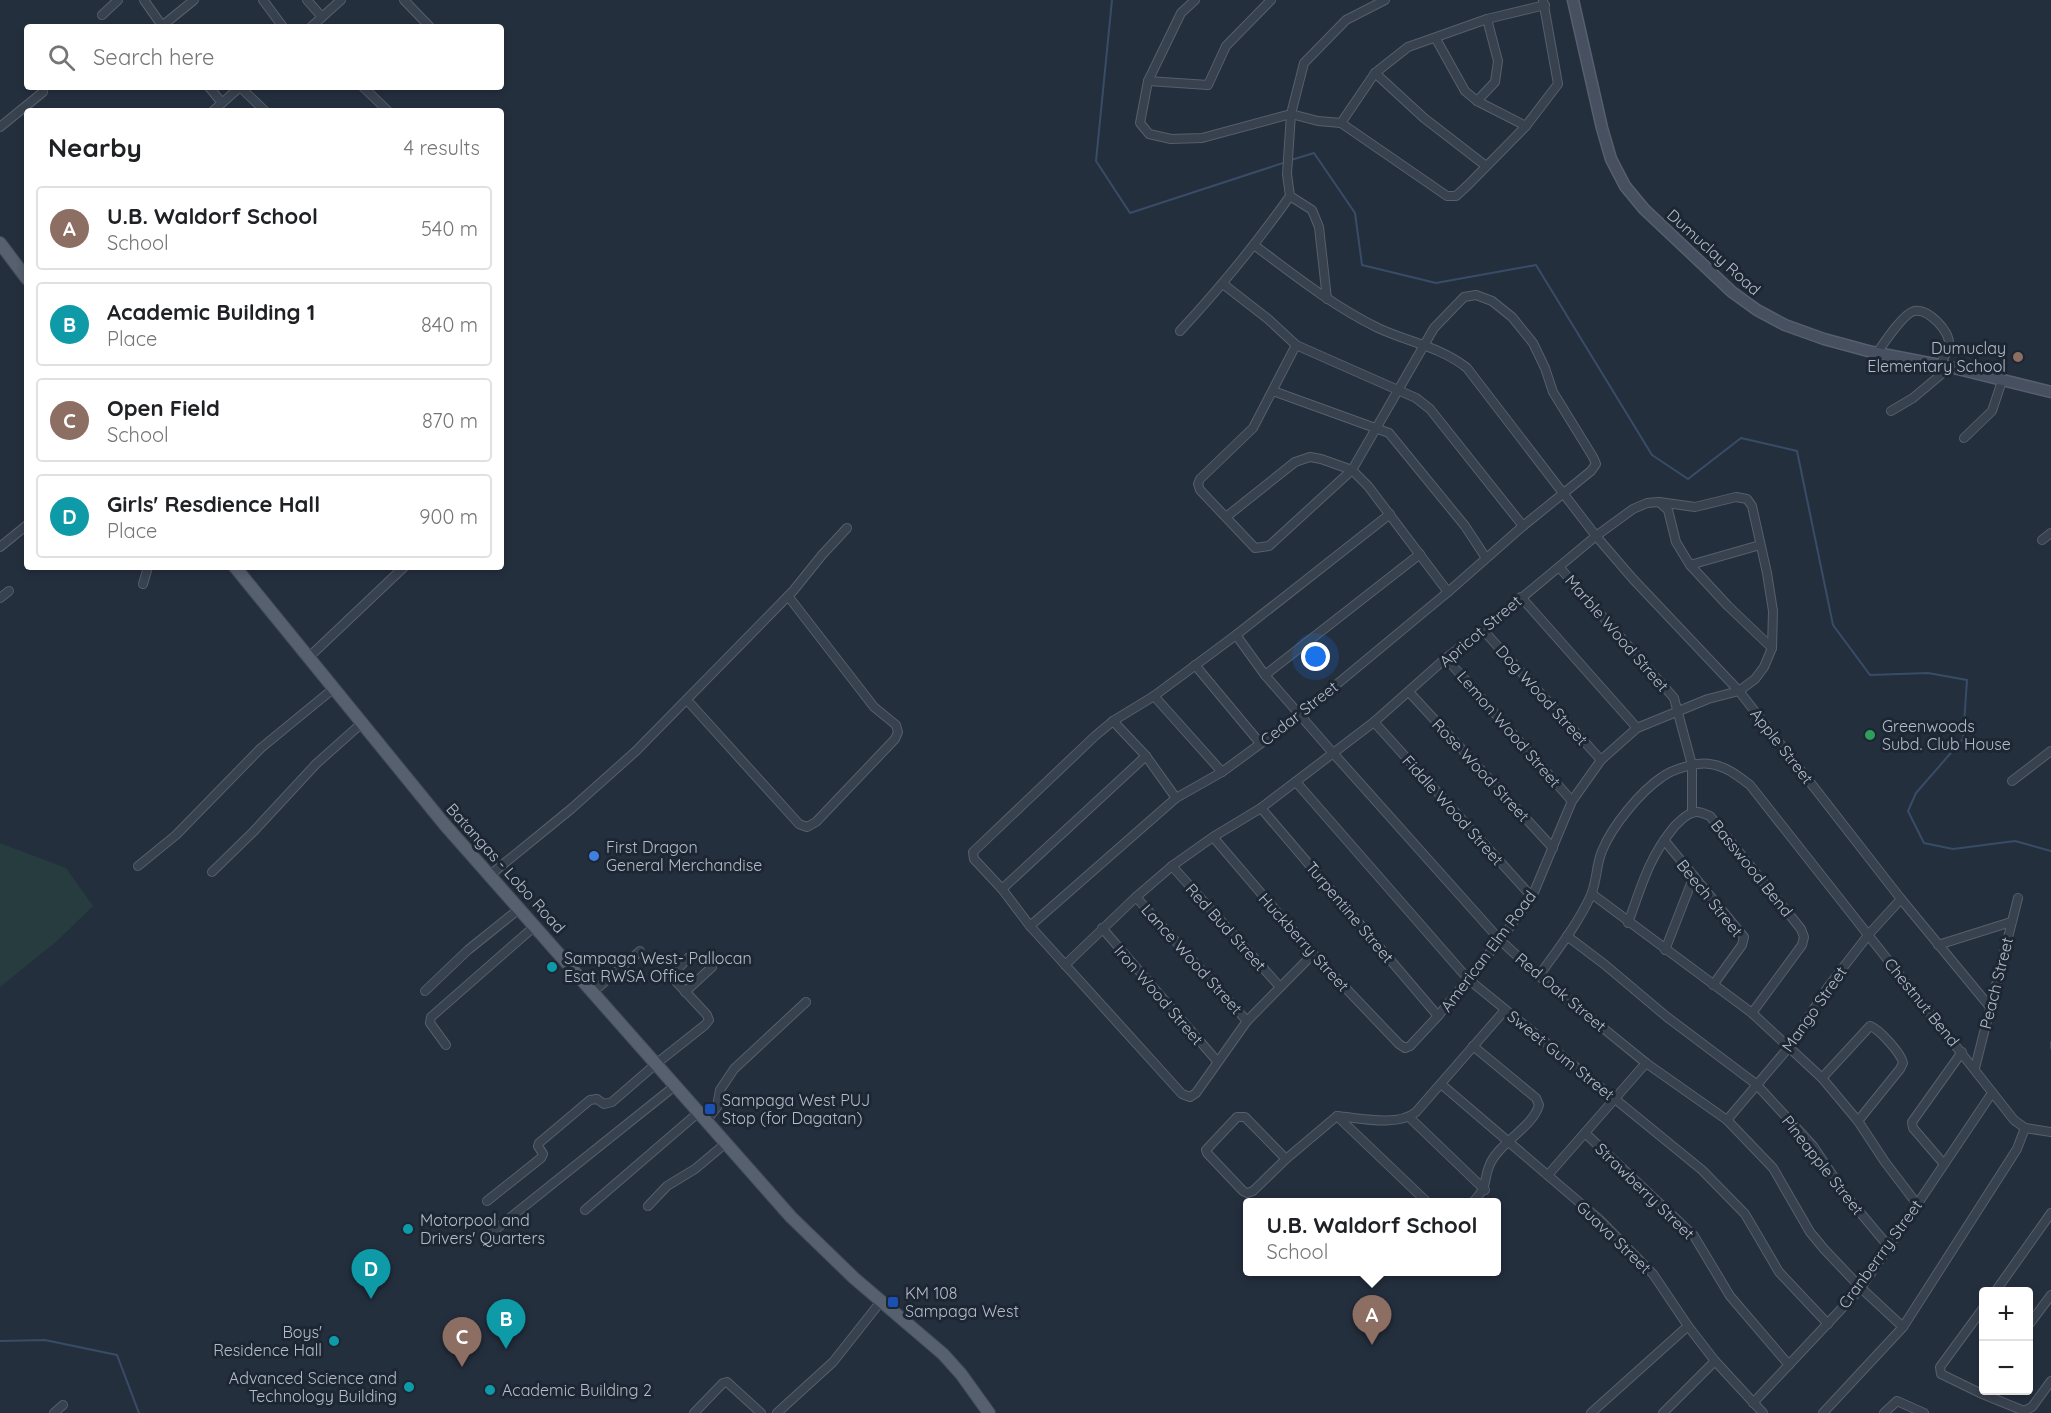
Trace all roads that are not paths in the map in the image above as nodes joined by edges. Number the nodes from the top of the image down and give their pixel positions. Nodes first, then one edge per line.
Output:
1 (118, 0) edge
2 (144, 0) edge
3 (194, 0) edge
4 (263, 0) edge
5 (307, 0) edge
6 (341, 0) edge
7 (404, 0) edge
8 (1195, 0) edge
9 (1271, 0) edge
10 (1573, 0) edge
11 (1381, 1) edge
12 (1544, 3) edge
13 (102, 15) dead end
14 (322, 17) junction
15 (1487, 19) junction
16 (160, 24) edge
17 (166, 24) edge
18 (281, 24) edge
19 (314, 24) edge
20 (427, 24) edge
21 (1436, 39) junction
22 (1375, 72) junction
23 (1148, 81) junction
24 (211, 90) edge
25 (237, 90) edge
26 (243, 90) edge
27 (366, 90) edge
28 (43, 92) dead end
29 (1477, 100) junction
30 (222, 103) junction
31 (216, 108) edge
32 (262, 108) edge
33 (385, 108) edge
34 (1291, 114) junction
35 (1341, 123) junction
36 (1526, 126) junction
37 (0, 127) edge
38 (1486, 166) junction
39 (1290, 196) junction
40 (0, 243) edge
41 (1254, 245) junction
42 (24, 275) edge
43 (1223, 284) junction
44 (1327, 299) junction
45 (1180, 331) dead end
46 (1296, 345) junction
47 (1424, 347) junction
48 (1877, 353) junction
49 (1945, 366) junction
50 (2002, 381) junction
51 (1398, 390) junction
52 (1273, 391) junction
53 (2051, 392) edge
54 (1891, 411) dead end
55 (1376, 428) junction
56 (1964, 438) dead end
57 (1352, 470) junction
58 (1563, 494) junction
59 (1659, 502) junction
60 (1390, 513) junction
61 (1226, 518) junction
62 (1522, 526) junction
63 (24, 527) edge
64 (847, 528) dead end
65 (2051, 533) edge
66 (1596, 536) junction
67 (2042, 540) dead end
68 (1760, 545) junction
69 (0, 547) edge
70 (1420, 554) junction
71 (1486, 558) junction
72 (1690, 565) junction
73 (1560, 568) junction
74 (147, 570) edge
75 (237, 570) edge
76 (401, 570) edge
77 (143, 584) dead end
78 (9, 591) dead end
79 (1448, 592) junction
80 (788, 596) junction
81 (1521, 597) junction
82 (0, 598) edge
83 (1483, 630) junction
84 (1236, 635) junction
85 (1772, 648) junction
86 (308, 658) junction
87 (1446, 658) junction
88 (1195, 665) junction
89 (1265, 675) junction
90 (333, 689) junction
91 (1739, 691) junction
92 (1409, 692) junction
93 (1155, 696) junction
94 (687, 700) junction
95 (1677, 710) junction
96 (1301, 714) junction
97 (1113, 721) junction
98 (1374, 722) junction
99 (362, 723) junction
100 (1637, 728) junction
101 (1260, 743) junction
102 (2051, 751) edge
103 (1333, 753) junction
104 (1146, 756) junction
105 (1601, 760) junction
106 (1692, 765) junction
107 (1222, 772) junction
108 (2012, 781) dead end
109 (1296, 783) junction
110 (1176, 798) junction
111 (1572, 801) junction
112 (1261, 808) junction
113 (1692, 813) junction
114 (1212, 837) junction
115 (1664, 840) junction
116 (1553, 848) junction
117 (138, 866) dead end
118 (1172, 866) junction
119 (212, 872) dead end
120 (490, 875) junction
121 (1694, 876) junction
122 (1002, 889) junction
123 (1592, 894) junction
124 (1136, 897) junction
125 (1532, 897) junction
126 (2018, 898) dead end
127 (1901, 899) junction
128 (519, 909) junction
129 (2011, 922) junction
130 (1628, 923) junction
131 (535, 926) junction
132 (1030, 926) junction
133 (1102, 928) junction
134 (1869, 934) junction
135 (1567, 936) junction
136 (1500, 940) junction
137 (1938, 945) junction
138 (1665, 950) junction
139 (640, 951) dead end
140 (1313, 954) junction
141 (689, 957) dead end
142 (1065, 965) junction
143 (711, 967) dead end
144 (1539, 976) junction
145 (1468, 979) junction
146 (1713, 985) junction
147 (1280, 987) junction
148 (425, 991) dead end
149 (593, 992) junction
150 (685, 992) junction
151 (806, 1002) dead end
152 (1990, 1007) junction
153 (1504, 1010) junction
154 (1752, 1013) junction
155 (1438, 1016) junction
156 (1248, 1021) junction
157 (1399, 1044) joint
158 (446, 1045) dead end
159 (1473, 1046) junction
160 (1788, 1047) junction
161 (1962, 1052) junction
162 (1217, 1062) junction
163 (657, 1063) junction
164 (1646, 1063) junction
165 (1975, 1068) junction
166 (1822, 1078) junction
167 (1441, 1084) junction
168 (1756, 1084) junction
169 (676, 1085) junction
170 (1992, 1093) junction
171 (1614, 1099) junction
172 (703, 1116) junction
173 (1337, 1116) junction
174 (1409, 1118) junction
175 (1727, 1120) junction
176 (1858, 1121) junction
177 (2025, 1128) junction
178 (2051, 1132) edge
179 (1585, 1133) junction
180 (1509, 1140) junction
181 (726, 1143) junction
182 (1286, 1159) junction
183 (1943, 1163) junction
184 (1548, 1175) junction
185 (1485, 1190) junction
186 (1422, 1198) edge
187 (1478, 1198) edge
188 (487, 1201) dead end
189 (1917, 1204) junction
190 (648, 1206) dead end
191 (585, 1209) dead end
192 (2051, 1213) edge
193 (486, 1237) dead end
194 (1889, 1247) junction
195 (1999, 1287) edge
196 (1861, 1288) junction
197 (2051, 1295) edge
198 (882, 1300) junction
199 (1979, 1313) edge
200 (2033, 1319) edge
201 (1828, 1324) junction
202 (1688, 1326) junction
203 (1903, 1327) junction
204 (1715, 1361) junction
205 (1789, 1365) junction
206 (2051, 1381) edge
207 (1979, 1389) edge
208 (1992, 1395) edge
209 (1753, 1403) junction
210 (63, 1406) dead end
211 (1886, 1412) edge
212 (54, 1413) edge
213 (694, 1413) edge
214 (761, 1413) edge
215 (777, 1413) edge
216 (989, 1413) edge
217 (1591, 1413) edge
218 (1664, 1413) edge
219 (1763, 1413) edge
220 (1823, 1413) edge
221 (1924, 1413) edge

1 - 13 street
2 - 16 street
3 - 17 street
4 - 18 street
5 - 14 street
6 - 14 street
7 - 20 street
8 - 23 street
9 - 23 street
10 - 48 street, Dumuclay Road
11 - 34 street
12 - 15 street
12 - 36 street
14 - 19 street
15 - 21 street
15 - 29 street
21 - 22 street
21 - 29 street
22 - 35 street
22 - 38 street
23 - 34 street
24 - 30 street
25 - 30 street
26 - 32 street
27 - 33 street
28 - 37 street
29 - 36 street
30 - 31 street
34 - 35 street
34 - 39 street
35 - 38 street
36 - 38 street
39 - 41 street
39 - 44 street
40 - 42 main road
41 - 43 street
41 - 44 street, Apple Street
43 - 45 street
43 - 46 street
44 - 47 street, Apple Street
46 - 51 street
46 - 52 street
47 - 51 street
47 - 58 street, Apple Street
47 - 58 street, Cedar Street
48 - 49 street, Dumuclay Road
48 - 49 street
49 - 50 street, Dumuclay Road
49 - 54 street
50 - 53 street, Dumuclay Road
50 - 56 street
51 - 55 street
51 - 62 street
52 - 55 street
52 - 61 street
55 - 57 street
55 - 71 street
57 - 60 street
57 - 61 street
57 - 61 street
58 - 62 street, Cedar Street
58 - 66 street, Apple Street
59 - 66 street, Apricot Street
59 - 68 street
59 - 72 street
60 - 70 street
60 - 84 street
62 - 71 street, Cedar Street
63 - 69 street
64 - 80 street
65 - 67 street
66 - 73 street, Apricot Street
66 - 91 street, Apple Street
68 - 72 street
68 - 85 street
70 - 79 street
70 - 89 street
71 - 79 street, Cedar Street
72 - 85 street
73 - 81 street, Apricot Street
73 - 95 street, Marble Wood Street
74 - 77 street
75 - 86 main road, Batangas - Lobo Road
76 - 86 street
78 - 82 street
79 - 96 street, Cedar Street
80 - 94 street
80 - 94 street
81 - 83 street, Apricot Street
81 - 100 street
83 - 87 street, Apricot Street
83 - 105 street, Dog Wood Street
84 - 88 street
84 - 89 street, Red Oak Street
85 - 91 street
86 - 90 main road, Batangas - Lobo Road
87 - 92 street, Apricot Street
87 - 111 street, Lemon Wood Street
88 - 93 street
88 - 101 street
89 - 96 street, Red Oak Street
90 - 99 main road, Batangas - Lobo Road
90 - 117 street
91 - 95 street
91 - 127 street, Apple Street
92 - 98 street, Apricot Street
92 - 116 street, Rose Wood Street
93 - 97 street
93 - 107 street
94 - 120 street
95 - 100 street, American Elm Road
95 - 106 street
96 - 101 street, Cedar Street
96 - 103 street, Red Oak Street
97 - 104 street
97 - 122 street
98 - 103 street, Apricot Street
98 - 125 street, Fiddle Wood Street
99 - 119 street
99 - 120 main road, Batangas - Lobo Road
100 - 105 street, American Elm Road
101 - 107 street, Cedar Street
102 - 108 street
103 - 109 street, Apricot Street
103 - 136 street, Red Oak Street
104 - 110 street
104 - 122 street
105 - 111 street, American Elm Road
106 - 113 street
106 - 123 street, Chestnut Bend
106 - 134 street, Chestnut Bend
107 - 110 street, Cedar Street
109 - 112 street, Apricot Street
109 - 145 street, Sweet Gum Street
110 - 132 street, Cedar Street
111 - 116 street, American Elm Road
112 - 114 street, Apricot Street
112 - 155 street, Turpentine Street
113 - 115 street, Basswood Bend
113 - 154 street, Basswood Bend
114 - 118 street, Apricot Street
114 - 140 street, Huckberry Street
115 - 121 street, Beech Street
115 - 130 street, Basswood Bend
116 - 125 street, American Elm Road
118 - 124 street, Apricot Street
118 - 147 street, Red Bud Street
120 - 128 main road, Batangas - Lobo Road
121 - 138 street
121 - 146 street, Beech Street
122 - 132 street
123 - 130 street
123 - 135 street, Chestnut Bend
124 - 133 street, Apricot Street
124 - 156 street, Lance Wood Street
125 - 136 street, American Elm Road
126 - 129 street, Peach Street
127 - 134 street, Mango Street
127 - 137 street, Apple Street
128 - 131 main road, Batangas - Lobo Road
128 - 148 street
129 - 137 street
129 - 152 street, Peach Street
130 - 138 street
131 - 149 main road, Batangas - Lobo Road
131 - 158 street
132 - 142 street
133 - 142 street, Apricot Street
133 - 162 street, Iron Wood Street
134 - 160 street, Mango Street
134 - 161 street, Chestnut Bend
135 - 144 street, Chestnut Bend
135 - 168 street, Pineapple Street
136 - 144 street, Red Oak Street
136 - 145 street, American Elm Road
137 - 152 street, Apple Street
138 - 146 street
139 - 149 street
140 - 147 street
140 - 157 street, Huckberry Street
141 - 150 street
142 - 162 street
143 - 150 street
144 - 164 street, Red Oak Street
145 - 153 street, Sweet Gum Street
145 - 155 street, American Elm Road
146 - 154 street
147 - 156 street
149 - 163 main road, Batangas - Lobo Road
150 - 163 street
151 - 172 street
152 - 165 street, Peach Street
153 - 159 street
153 - 171 street, Sweet Gum Street
154 - 160 street
155 - 157 street, American Elm Road
156 - 162 street
159 - 167 street
159 - 180 street
160 - 166 street
160 - 168 street, Mango Street
161 - 165 street, Chestnut Bend
161 - 183 street
163 - 169 main road, Batangas - Lobo Road
163 - 188 street
164 - 171 street
164 - 175 street, Red Oak Street
165 - 170 street, Chestnut Bend
166 - 176 street
166 - 176 street
167 - 174 street
167 - 180 street, Guava Street
168 - 175 street, Mango Street
168 - 194 street, Pineapple Street
169 - 172 main road, Batangas - Lobo Road
169 - 193 street
170 - 177 street, Chestnut Bend
170 - 183 street, Cranberrry Street
171 - 179 street
171 - 201 street, Sweet Gum Street
172 - 181 main road, Batangas - Lobo Road
172 - 191 street
173 - 174 street
173 - 182 street
173 - 186 street
174 - 185 street
175 - 196 street, Red Oak Street
176 - 189 street
177 - 178 street
177 - 203 street
179 - 184 street
179 - 205 street, Strawberry Street
180 - 184 street, Guava Street
180 - 185 street
181 - 190 street
181 - 198 main road, Batangas - Lobo Road
182 - 182 street
183 - 189 street, Cranberrry Street
184 - 202 street, Guava Street
185 - 187 street
189 - 194 street, Cranberrry Street
192 - 195 street
194 - 196 street, Cranberrry Street
196 - 201 street, Cranberrry Street
196 - 203 street, Red Oak Street
197 - 200 street
198 - 215 street
198 - 216 main road, Batangas - Lobo Road
199 - 207 street
201 - 205 street, Cranberrry Street
202 - 204 street, Guava Street
202 - 217 street
203 - 220 street
204 - 209 street, Guava Street
204 - 218 street
205 - 209 street, Cranberrry Street
206 - 208 street
209 - 219 street, Guava Street
210 - 212 street
211 - 221 street
213 - 214 street

